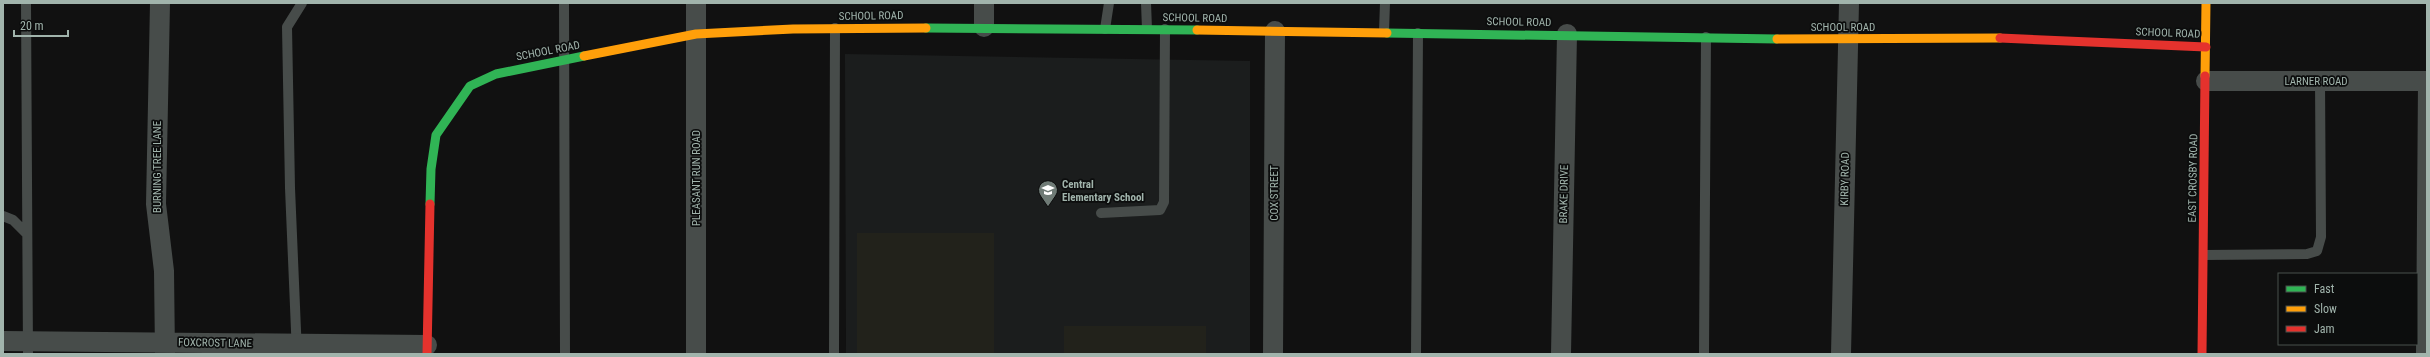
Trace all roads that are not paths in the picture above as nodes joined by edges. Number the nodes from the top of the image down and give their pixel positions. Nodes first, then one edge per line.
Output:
1 (26, 3) edge
2 (160, 3) edge
3 (302, 3) edge
4 (564, 3) edge
5 (696, 3) edge
6 (984, 3) edge
7 (1109, 3) edge
8 (1146, 3) edge
9 (1385, 3) edge
10 (1849, 3) edge
11 (2206, 3) edge
12 (984, 26) junction
13 (835, 28) junction
14 (1105, 28) junction
15 (1147, 29) junction
16 (1165, 29) junction
17 (1274, 31) junction
18 (1384, 32) junction
19 (1418, 33) junction
20 (696, 34) junction
21 (1567, 34) junction
22 (1706, 37) junction
23 (1848, 40) junction
24 (2206, 47) junction
25 (564, 60) junction
26 (2206, 81) junction
27 (2320, 81) junction
28 (2425, 81) edge
29 (1101, 213) dead end
30 (3, 216) edge
31 (28, 234) junction
32 (2204, 255) junction
33 (3, 341) edge
34 (28, 348) edge
35 (165, 348) edge
36 (296, 349) edge
37 (427, 349) edge
38 (565, 354) edge
39 (696, 354) edge
40 (834, 354) edge
41 (1273, 354) edge
42 (1416, 354) edge
43 (1561, 354) edge
44 (1704, 354) edge
45 (1841, 354) edge
46 (2202, 354) edge
47 (2420, 354) edge

1 - 31 lane
2 - 35 street, BURNING TREE LANE
3 - 36 lane
4 - 25 lane
5 - 20 street, PLEASANT RUN ROAD
6 - 12 street
7 - 14 lane
8 - 15 lane
9 - 18 lane
10 - 23 street, KIRBY ROAD
11 - 24 street, EAST CROSBY ROAD
12 - 13 street, SCHOOL ROAD
12 - 14 street, SCHOOL ROAD
13 - 20 street, SCHOOL ROAD
13 - 40 lane
14 - 15 street, SCHOOL ROAD
15 - 16 street, SCHOOL ROAD
16 - 17 street, SCHOOL ROAD
16 - 29 lane
17 - 18 street, SCHOOL ROAD
17 - 41 street, COX STREET
18 - 19 street, SCHOOL ROAD
19 - 21 street, SCHOOL ROAD
19 - 42 lane
20 - 25 street, SCHOOL ROAD
20 - 39 street, PLEASANT RUN ROAD
21 - 22 street, SCHOOL ROAD
21 - 43 street, BRAKE DRIVE
22 - 23 street, SCHOOL ROAD
22 - 44 lane
23 - 24 street, SCHOOL ROAD
23 - 45 street, KIRBY ROAD
24 - 26 street, EAST CROSBY ROAD
25 - 37 street, SCHOOL ROAD
25 - 38 lane
26 - 27 street, LARNER ROAD
26 - 32 street, EAST CROSBY ROAD
27 - 28 street, LARNER ROAD
27 - 32 lane
28 - 47 lane
30 - 31 lane
31 - 34 lane
32 - 46 street, EAST CROSBY ROAD
33 - 34 street, FOXCROST LANE
34 - 35 street, FOXCROST LANE
35 - 36 street, FOXCROST LANE
36 - 37 street, FOXCROST LANE

